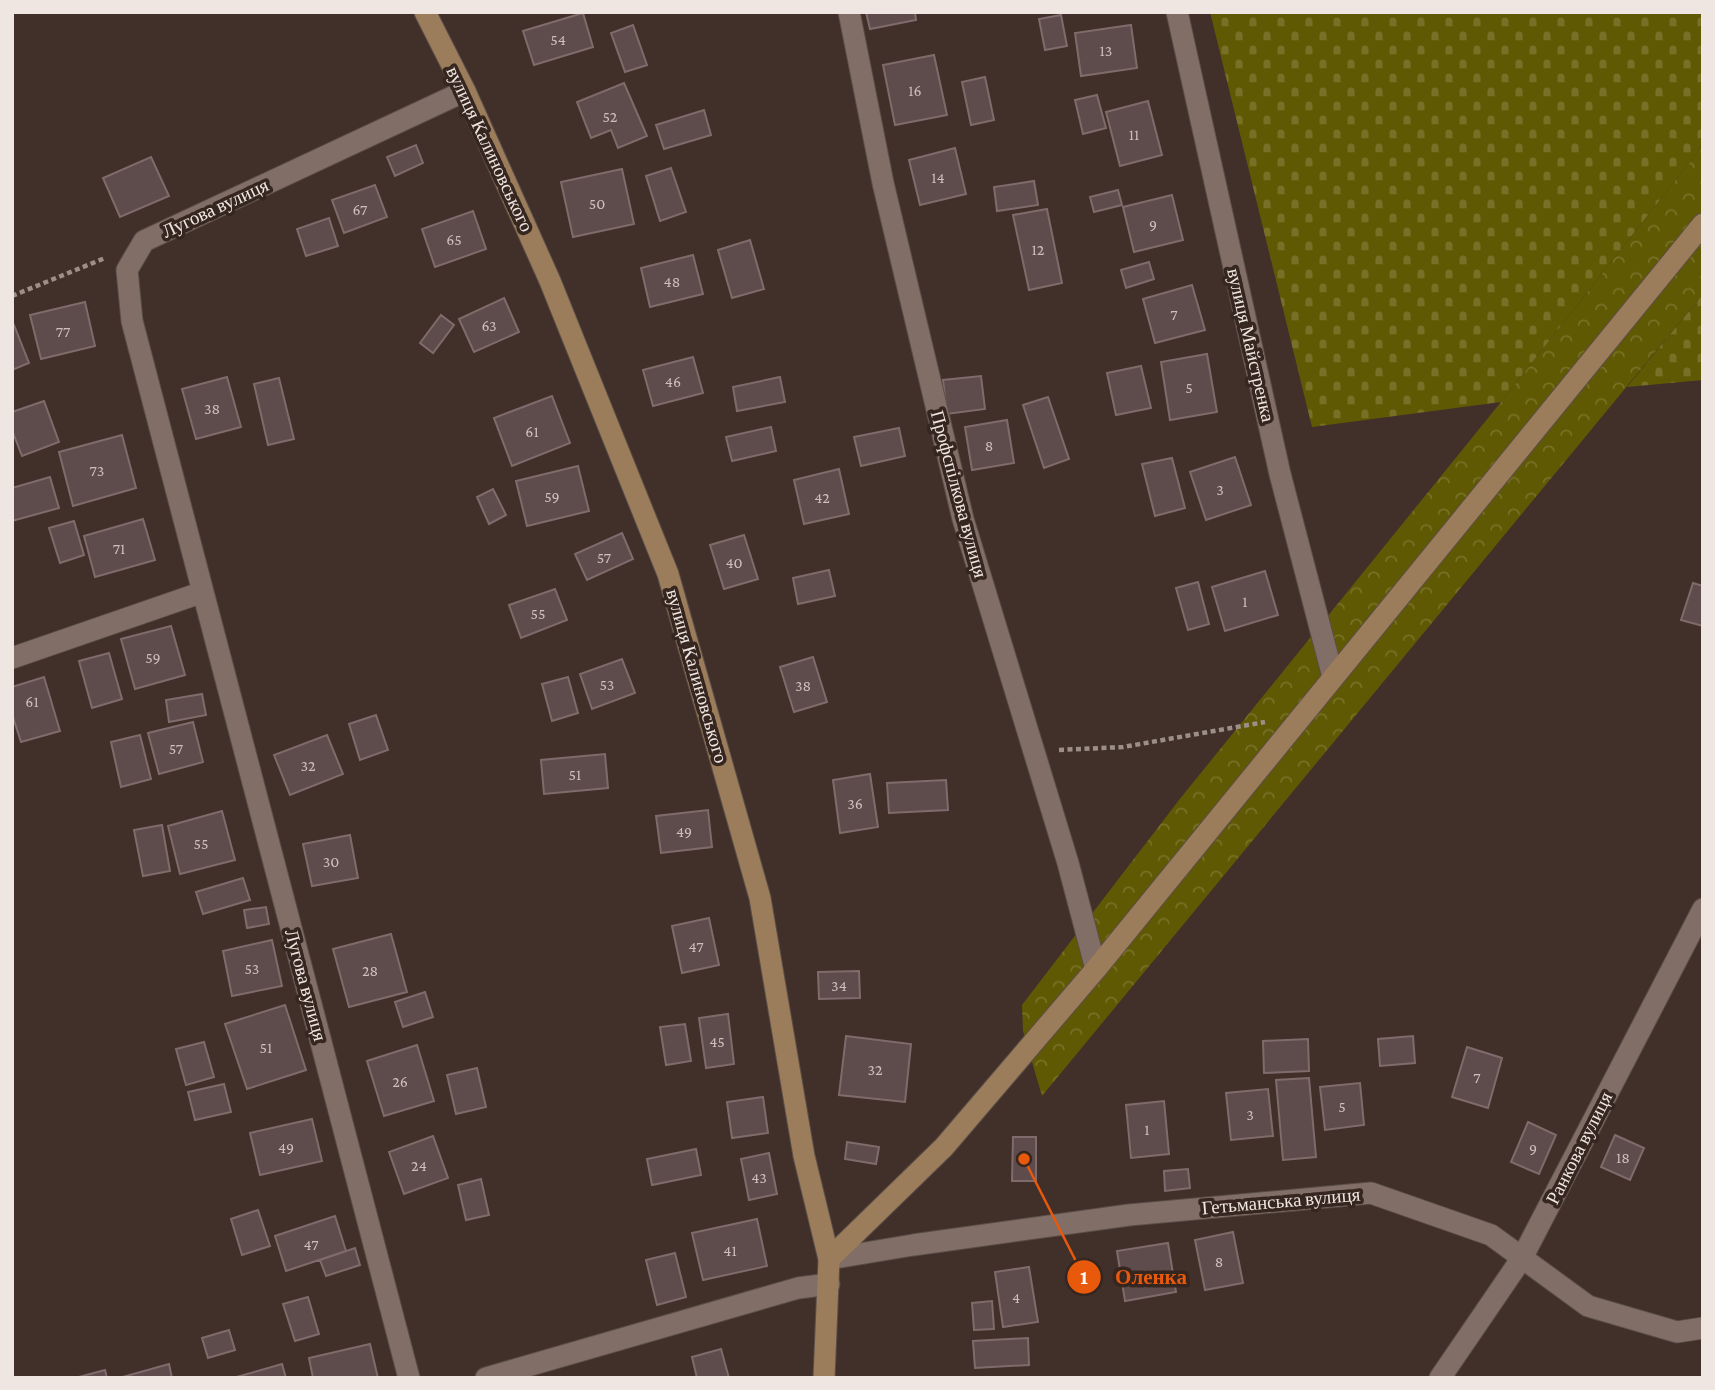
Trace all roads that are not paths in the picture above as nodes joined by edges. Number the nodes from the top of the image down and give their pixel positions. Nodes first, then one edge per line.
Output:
1 (425, 12) edge
2 (849, 12) edge
3 (1177, 12) edge
4 (465, 91) junction
5 (1703, 224) edge
6 (203, 592) junction
7 (12, 658) edge
8 (1333, 677) junction
9 (1703, 909) edge
10 (1096, 969) junction
11 (1522, 1258) junction
12 (830, 1259) junction
13 (830, 1284) junction
14 (1703, 1328) edge
15 (410, 1378) edge
16 (486, 1378) edge
17 (824, 1378) edge
18 (1440, 1378) edge

1 - 4 main road, вулиця Калиновського
2 - 10 street, Профспілкова вулиця
3 - 8 street, вулиця Майстренка
4 - 6 street, Лугова вулиця
4 - 12 main road, вулиця Калиновського
5 - 8 main road
6 - 7 street
6 - 15 street, Лугова вулиця
8 - 10 main road
9 - 11 street, Ранкова вулиця
10 - 12 main road
11 - 12 street, Гетьманська вулиця
11 - 14 street, Гетьманська вулиця
11 - 18 street, Ранкова вулиця
12 - 13 main road, вулиця Калиновського
13 - 16 street
13 - 17 main road, вулиця Калиновського

